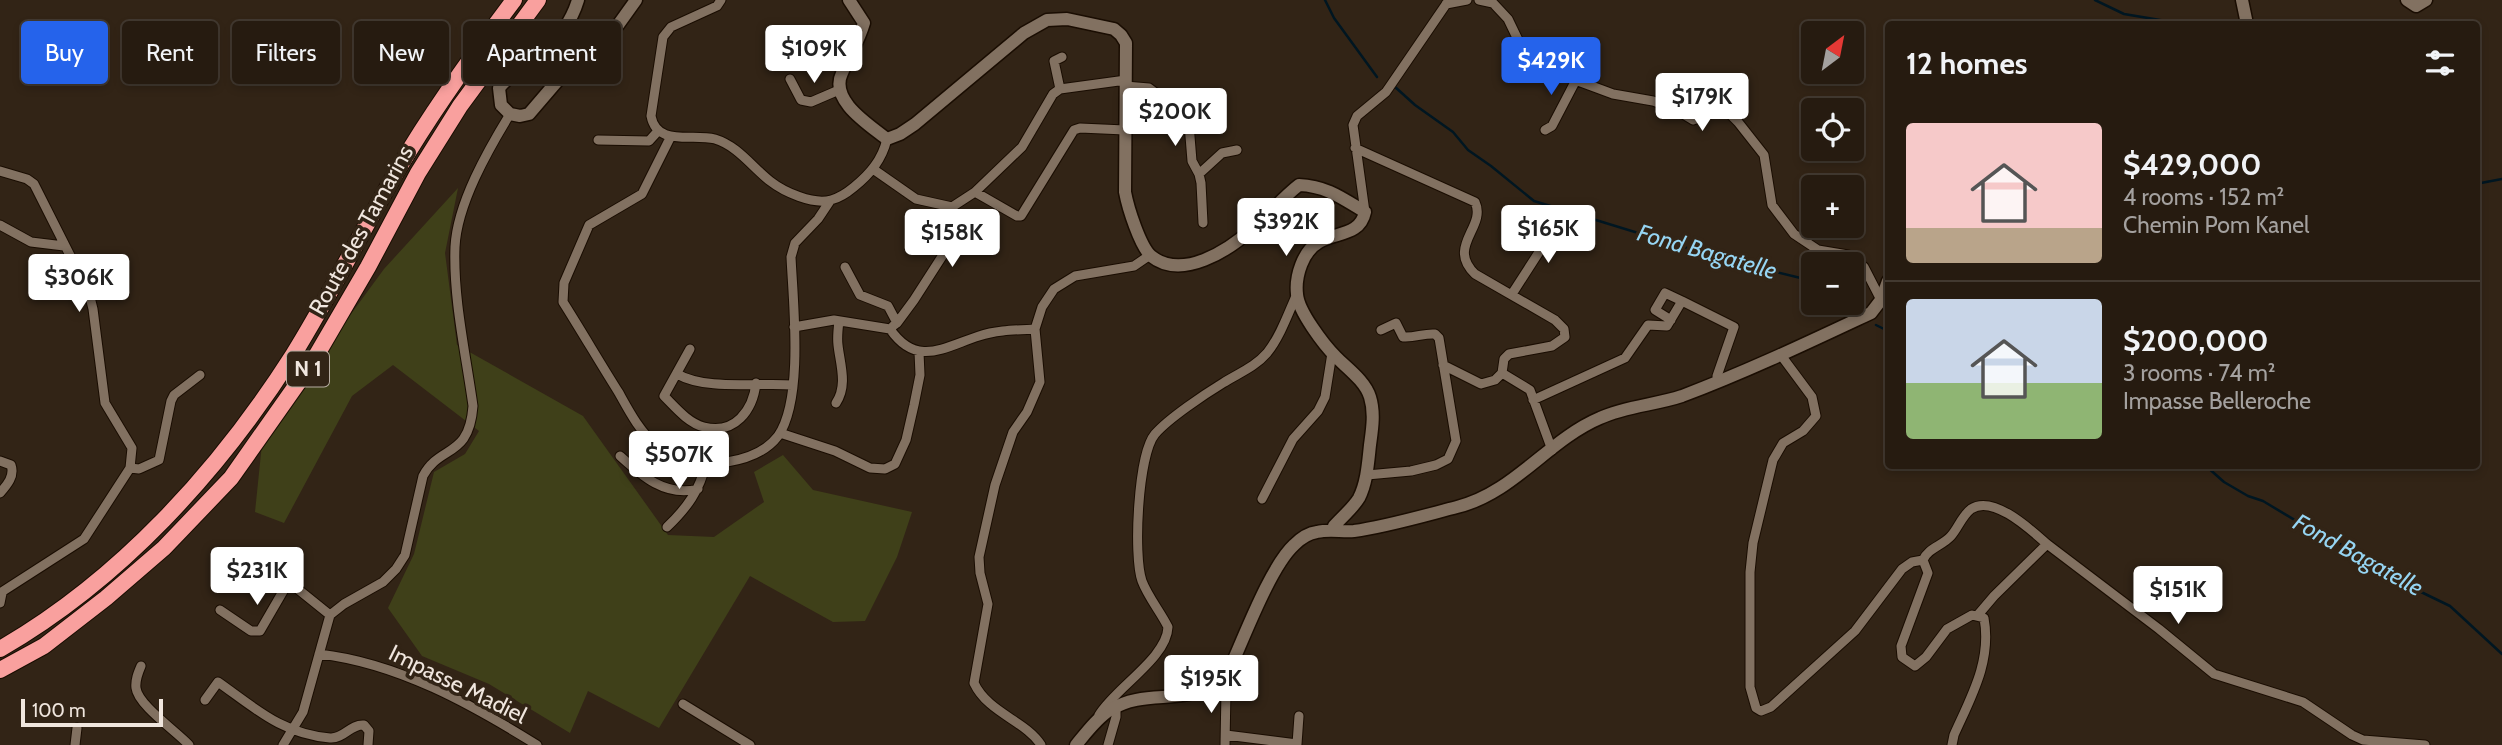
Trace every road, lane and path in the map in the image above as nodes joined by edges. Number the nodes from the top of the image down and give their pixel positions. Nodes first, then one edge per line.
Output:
1 (514, 0) edge
2 (538, 0) edge
3 (578, 0) edge
4 (636, 0) edge
5 (721, 0) edge
6 (849, 0) edge
7 (1467, 0) edge
8 (1479, 0) edge
9 (2242, 0) edge
10 (2407, 0) edge
11 (2426, 0) edge
12 (1448, 2) edge
13 (2246, 21) edge
14 (1062, 57) dead end
15 (790, 79) dead end
16 (1576, 80) junction
17 (1126, 83) junction
18 (1060, 89) junction
19 (839, 90) junction
20 (1209, 100) dead end
21 (510, 114) junction
22 (1189, 124) junction
23 (1125, 130) junction
24 (1545, 130) dead end
25 (658, 131) junction
26 (671, 136) junction
27 (887, 139) junction
28 (598, 140) dead end
29 (1355, 148) junction
30 (1237, 150) dead end
31 (873, 169) junction
32 (0, 171) edge
33 (1199, 174) junction
34 (975, 192) junction
35 (830, 201) junction
36 (952, 207) junction
37 (1365, 212) junction
38 (1559, 221) dead end
39 (1203, 223) dead end
40 (0, 225) edge
41 (64, 246) junction
42 (1150, 255) junction
43 (845, 267) dead end
44 (1885, 289) edge
45 (1512, 294) junction
46 (1296, 296) junction
47 (1881, 300) junction
48 (1682, 301) junction
49 (1671, 320) junction
50 (839, 321) junction
51 (893, 326) junction
52 (794, 327) junction
53 (1035, 329) junction
54 (1381, 330) dead end
55 (690, 349) dead end
56 (919, 352) junction
57 (1332, 354) junction
58 (1780, 354) junction
59 (1443, 365) junction
60 (1502, 373) junction
61 (677, 374) junction
62 (200, 375) dead end
63 (1718, 381) junction
64 (756, 383) junction
65 (793, 385) junction
66 (1534, 400) junction
67 (836, 403) dead end
68 (780, 433) junction
69 (1552, 450) junction
70 (620, 456) dead end
71 (0, 461) edge
72 (706, 463) junction
73 (130, 468) junction
74 (1367, 475) junction
75 (698, 489) junction
76 (0, 493) edge
77 (1262, 499) dead end
78 (667, 527) dead end
79 (1332, 530) junction
80 (2047, 544) junction
81 (263, 561) dead end
82 (1923, 561) junction
83 (289, 581) junction
84 (1, 593) edge
85 (0, 603) edge
86 (220, 610) dead end
87 (330, 615) junction
88 (1977, 616) junction
89 (0, 649) edge
90 (319, 654) junction
91 (141, 666) dead end
92 (0, 670) edge
93 (1221, 679) junction
94 (205, 700) dead end
95 (683, 704) dead end
96 (1116, 707) junction
97 (1300, 716) dead end
98 (1092, 727) junction
99 (77, 728) dead end
100 (294, 731) junction
101 (1225, 740) edge
102 (75, 745) edge
103 (189, 745) edge
104 (284, 745) edge
105 (368, 745) edge
106 (537, 745) edge
107 (750, 745) edge
108 (1041, 745) edge
109 (1076, 745) edge
110 (1108, 745) edge
111 (1952, 745) edge
112 (2425, 745) edge

1 - 89 highway, Route des Tamarins / N 1
2 - 92 highway, Route des Tamarins / N 1
3 - 21 street
4 - 21 street
5 - 25 street
6 - 19 street
7 - 12 street
8 - 16 street
9 - 13 street
10 - 11 street
12 - 29 street
14 - 18 street
15 - 19 street
16 - 24 street
16 - 47 street
17 - 18 street
17 - 22 street
17 - 23 street
17 - 27 street
18 - 34 street
19 - 27 street
20 - 22 street
21 - 87 street
22 - 33 street
23 - 34 street
23 - 42 street
25 - 26 street
25 - 28 street
26 - 35 street
26 - 72 street
27 - 31 street
29 - 37 street
29 - 45 street
30 - 33 street
31 - 35 street
31 - 36 street
32 - 41 street
33 - 39 street
34 - 36 street
35 - 52 street
36 - 51 street
37 - 42 street
37 - 46 street
38 - 45 street
40 - 41 street
41 - 73 street
42 - 53 street
43 - 51 street
44 - 47 street
45 - 60 street
46 - 57 street
46 - 98 street
47 - 58 street
48 - 49 street
48 - 49 street
48 - 63 street
49 - 66 street
50 - 51 street
50 - 52 street
50 - 67 street
51 - 56 street
52 - 65 street
53 - 56 street
53 - 108 street
54 - 59 street
55 - 61 street
56 - 68 street
57 - 74 street
57 - 77 street
58 - 63 street
58 - 82 street
59 - 60 street
59 - 74 street
60 - 66 street
61 - 64 street
61 - 64 street
62 - 73 street
63 - 69 street
64 - 65 street
65 - 68 street
66 - 69 street
68 - 72 street
69 - 79 street
70 - 75 street
71 - 76 street
72 - 75 street
73 - 84 street
74 - 79 street
75 - 78 street
79 - 93 street
80 - 82 street
80 - 88 street
80 - 112 street
81 - 83 street
82 - 88 street
83 - 86 street
83 - 87 street
84 - 85 street
87 - 90 street
88 - 111 street
90 - 100 street
90 - 106 street, Impasse Madiel
91 - 103 street
93 - 96 street
93 - 101 street
94 - 100 street
95 - 107 street
96 - 98 street
96 - 110 street
97 - 101 street
98 - 109 street
99 - 102 street
100 - 104 street
100 - 105 street

